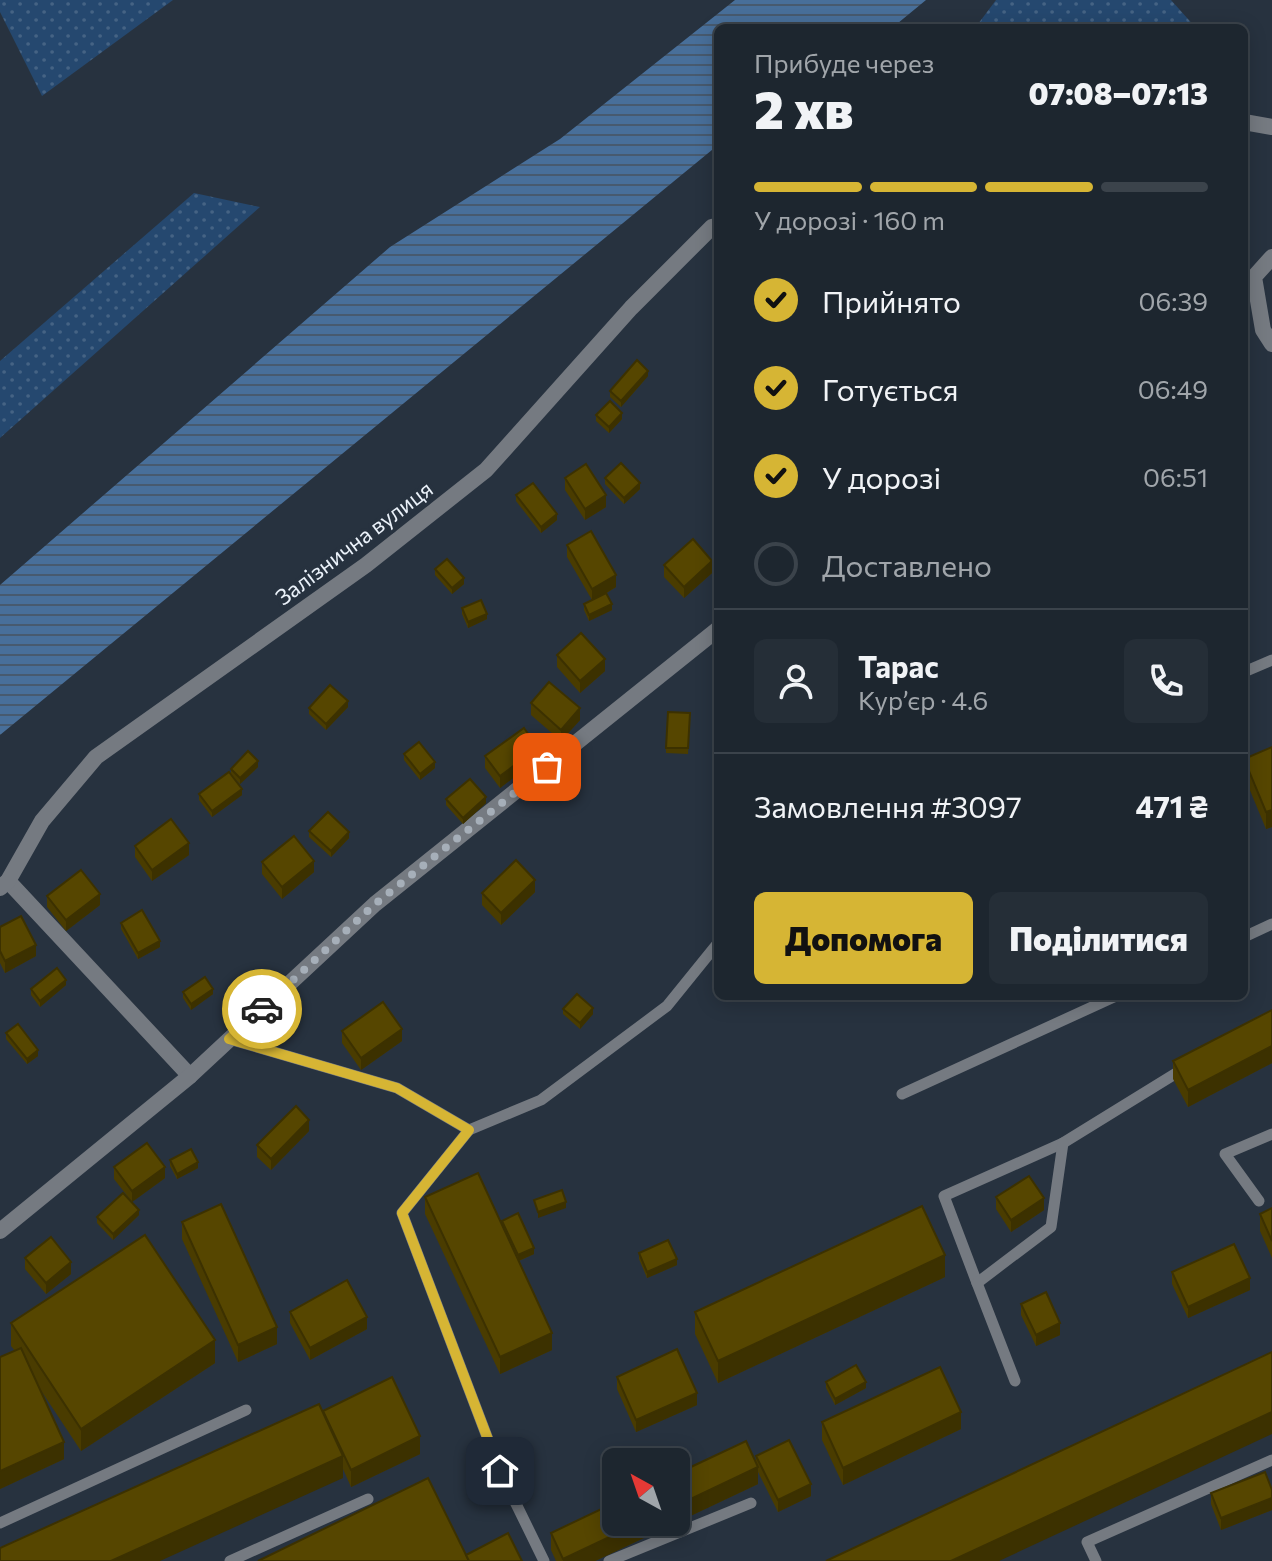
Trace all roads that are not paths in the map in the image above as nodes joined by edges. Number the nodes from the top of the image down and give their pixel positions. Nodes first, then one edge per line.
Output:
1 (1248, 123) edge
2 (1272, 127) edge
3 (714, 227) edge
4 (1272, 257) edge
5 (1272, 344) edge
6 (714, 632) edge
7 (1272, 660) edge
8 (1248, 670) edge
9 (4, 884) edge
10 (1272, 924) edge
11 (1248, 935) edge
12 (714, 948) edge
13 (1107, 1000) edge
14 (229, 1039) junction
15 (1193, 1063) edge
16 (190, 1076) junction
17 (902, 1094) dead end
18 (469, 1130) junction
19 (1272, 1134) edge
20 (1063, 1143) junction
21 (1259, 1201) dead end
22 (0, 1231) edge
23 (977, 1283) junction
24 (1015, 1381) dead end
25 (246, 1410) dead end
26 (1272, 1460) edge
27 (368, 1499) dead end
28 (751, 1503) dead end
29 (0, 1523) edge
30 (230, 1561) edge
31 (544, 1561) edge
32 (609, 1561) edge
33 (1096, 1561) edge

1 - 2 street
3 - 9 street, Залізнична вулиця
4 - 5 street
6 - 14 street
7 - 8 lane
9 - 16 street, Залізнична вулиця
10 - 11 lane
12 - 18 lane
13 - 17 lane
14 - 16 street
14 - 18 lane
15 - 20 lane
16 - 22 street
18 - 31 lane
19 - 21 lane
20 - 23 lane
20 - 23 lane
23 - 24 lane
25 - 29 lane
26 - 33 lane
27 - 30 lane
28 - 32 lane

